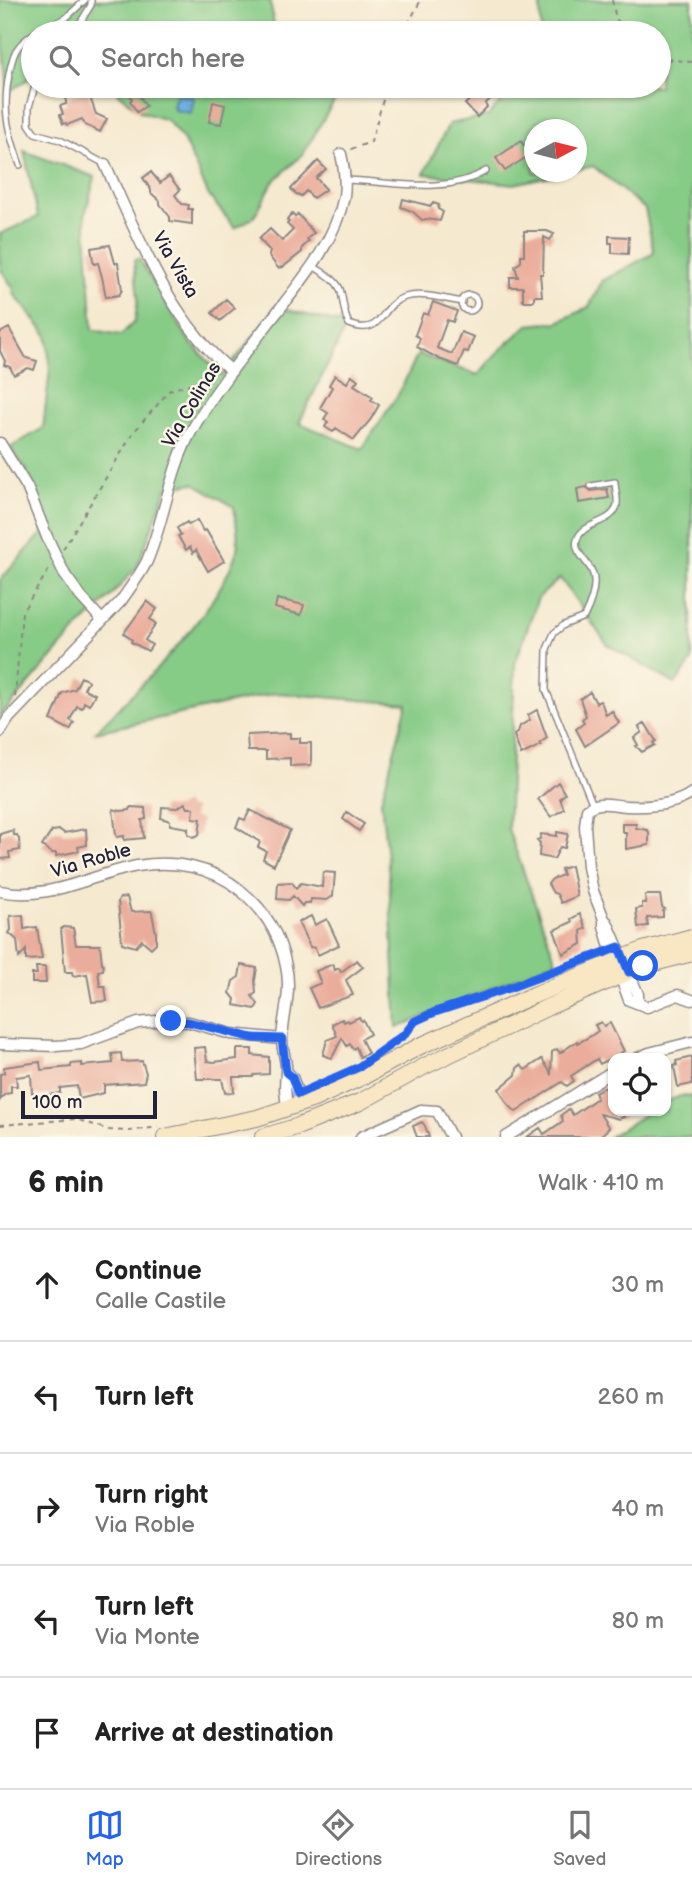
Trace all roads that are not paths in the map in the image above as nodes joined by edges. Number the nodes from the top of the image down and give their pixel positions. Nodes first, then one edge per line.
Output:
1 (85, 0) edge
2 (91, 0) edge
3 (60, 21) edge
4 (81, 21) edge
5 (21, 44) edge
6 (32, 98) edge
7 (341, 154) road end
8 (105, 164) joint
9 (20, 165) dead end
10 (486, 171) dead end
11 (344, 180) junction
12 (313, 266) junction
13 (462, 302) dead end
14 (233, 370) junction
15 (0, 443) edge
16 (591, 486) dead end
17 (101, 619) junction
18 (0, 732) edge
19 (692, 793) edge
20 (593, 805) junction
21 (0, 891) edge
22 (692, 937) edge
23 (692, 953) edge
24 (621, 967) junction
25 (692, 1000) edge
26 (282, 1039) junction
27 (692, 1042) edge
28 (0, 1045) edge
29 (649, 1053) edge
30 (608, 1074) edge
31 (294, 1106) junction
32 (165, 1132) edge
33 (263, 1137) edge
34 (361, 1137) edge
35 (451, 1137) edge
36 (506, 1137) edge

1 - 3 lane
2 - 4 lane
5 - 9 lane
6 - 8 lane
7 - 11 street, Via Colinas
8 - 14 street, Via Vista
10 - 11 lane
11 - 12 street, Via Colinas
12 - 13 lane
12 - 14 street, Via Colinas
14 - 17 street, Via Colinas
15 - 17 street
16 - 20 lane
17 - 18 street, Via Colinas
19 - 20 street
20 - 24 street
21 - 26 street, Via Roble
22 - 24 main road
23 - 24 main road
24 - 25 street
24 - 31 main road
24 - 33 main road
26 - 28 street
26 - 31 street, Via Roble
27 - 29 street
30 - 36 street
31 - 32 main road
34 - 35 street

